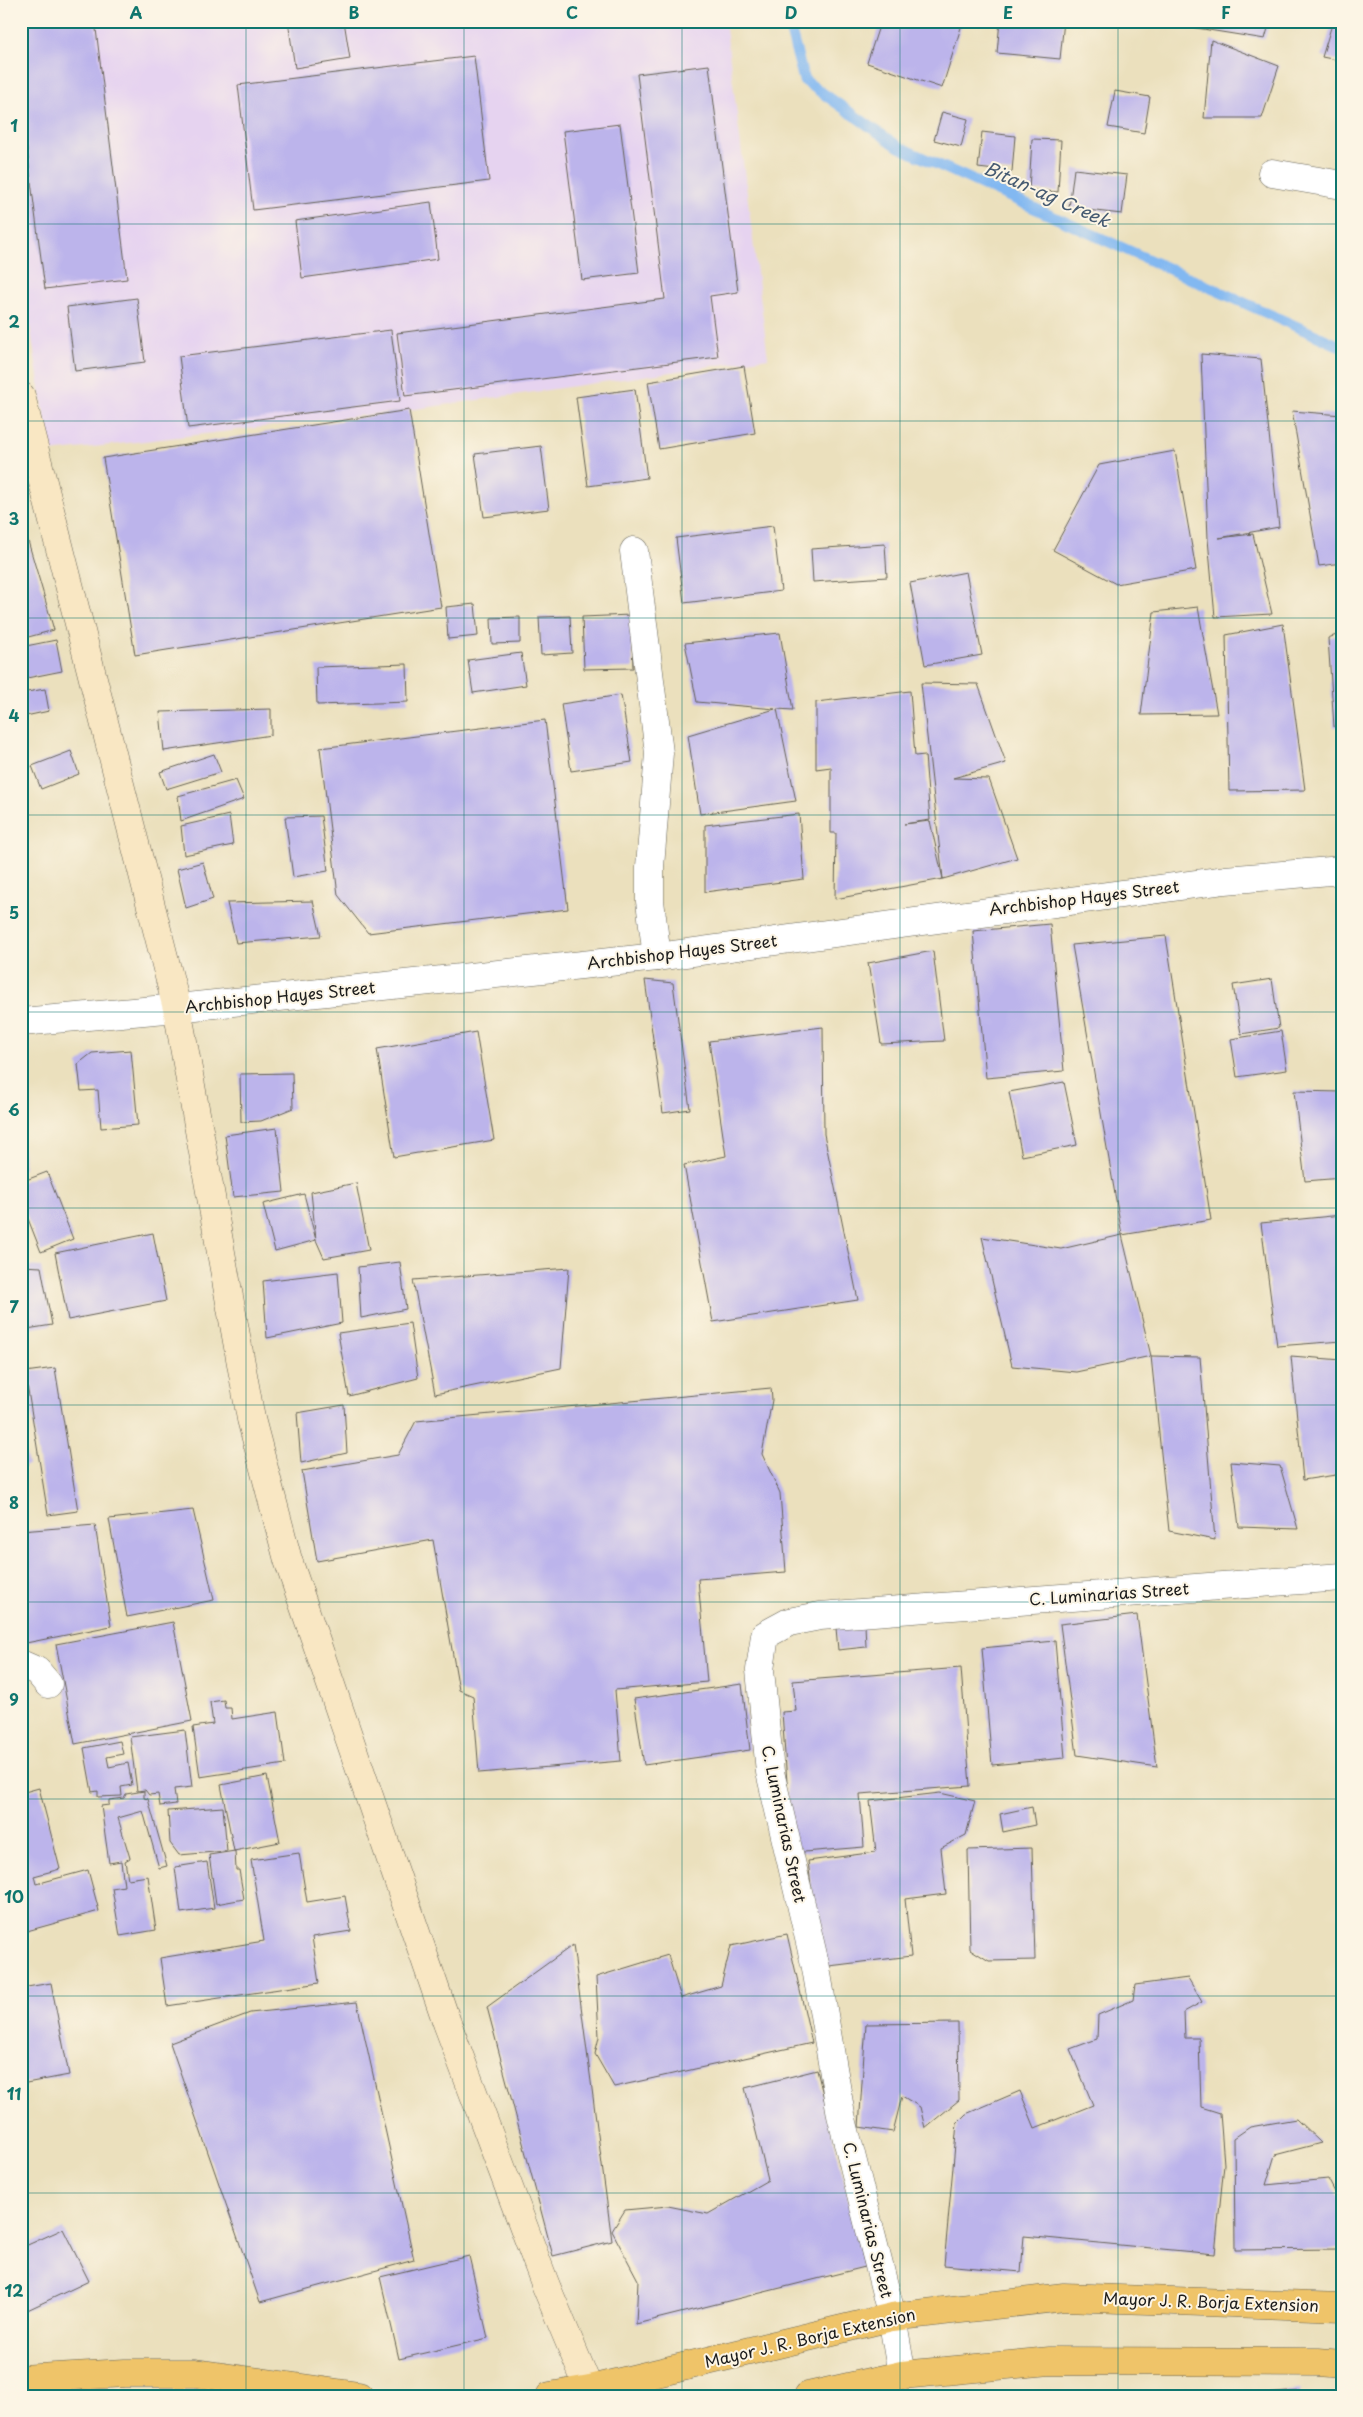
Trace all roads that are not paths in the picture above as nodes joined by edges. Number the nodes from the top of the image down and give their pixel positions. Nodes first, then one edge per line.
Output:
1 (1272, 173) dead end
2 (1342, 185) edge
3 (21, 396) edge
4 (634, 551) dead end
5 (1342, 870) edge
6 (657, 957) junction
7 (177, 1008) junction
8 (21, 1022) edge
9 (1342, 1576) edge
10 (21, 1664) edge
11 (48, 1684) dead end
12 (1342, 2307) edge
13 (892, 2317) junction
14 (1342, 2364) edge
15 (902, 2375) junction
16 (21, 2379) edge
17 (591, 2392) edge
18 (360, 2396) edge
19 (550, 2396) edge
20 (808, 2396) edge

1 - 2 street
3 - 7 main road
4 - 6 street
5 - 6 street, Archbishop Hayes Street
6 - 7 street, Archbishop Hayes Street
7 - 8 street, Archbishop Hayes Street
7 - 17 main road
9 - 13 street, C. Luminarias Street
10 - 11 street
12 - 13 main road, Mayor J. R. Borja Extension
13 - 15 street, C. Luminarias Street
13 - 17 main road, Mayor J. R. Borja Extension
14 - 15 main road
15 - 20 main road
16 - 18 main road
17 - 19 main road, Mayor J. R. Borja Extension

